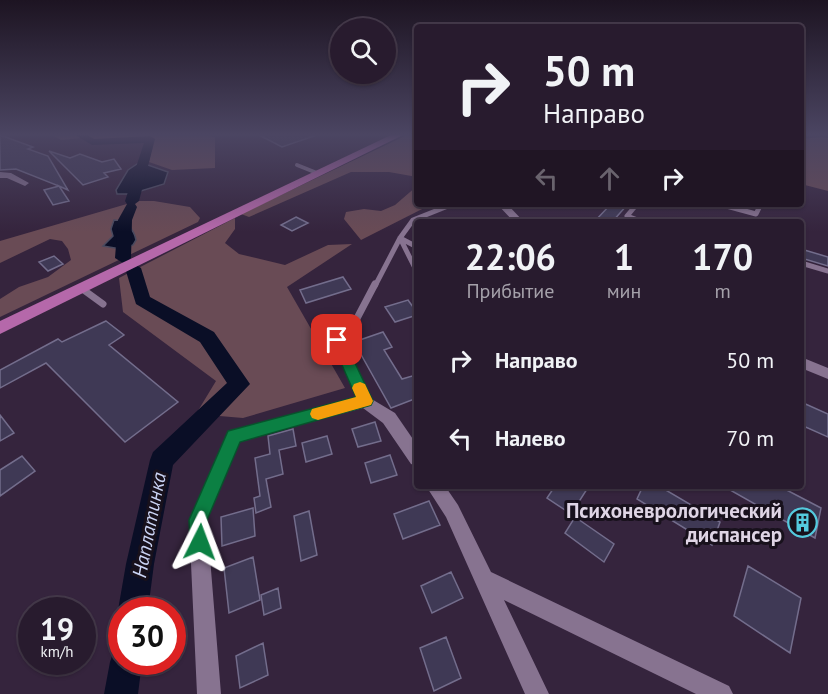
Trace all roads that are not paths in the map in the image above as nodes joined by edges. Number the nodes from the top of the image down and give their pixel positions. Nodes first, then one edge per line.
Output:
1 (304, 167) edge
2 (327, 167) edge
3 (317, 172) junction
4 (0, 176) edge
5 (25, 183) dead end
6 (446, 207) edge
7 (505, 207) edge
8 (634, 207) edge
9 (729, 207) edge
10 (760, 207) edge
11 (416, 219) edge
12 (516, 219) edge
13 (636, 219) edge
14 (414, 220) edge
15 (400, 238) junction
16 (414, 245) edge
17 (804, 264) edge
18 (414, 266) edge
19 (828, 271) edge
20 (81, 288) junction
21 (103, 304) dead end
22 (0, 328) edge
23 (804, 363) edge
24 (828, 374) edge
25 (365, 401) junction
26 (414, 455) edge
27 (437, 489) edge
28 (484, 579) junction
29 (209, 694) edge
30 (537, 694) edge
31 (721, 694) edge

1 - 3 lane
2 - 3 main road
3 - 20 main road
4 - 5 street
6 - 11 lane
7 - 12 street
8 - 13 lane
9 - 10 lane
14 - 15 lane
15 - 16 lane
15 - 18 lane
15 - 25 lane
17 - 19 lane
20 - 21 lane
20 - 22 main road
23 - 24 street
25 - 26 street
25 - 29 street
27 - 28 street
28 - 30 street
28 - 31 street

